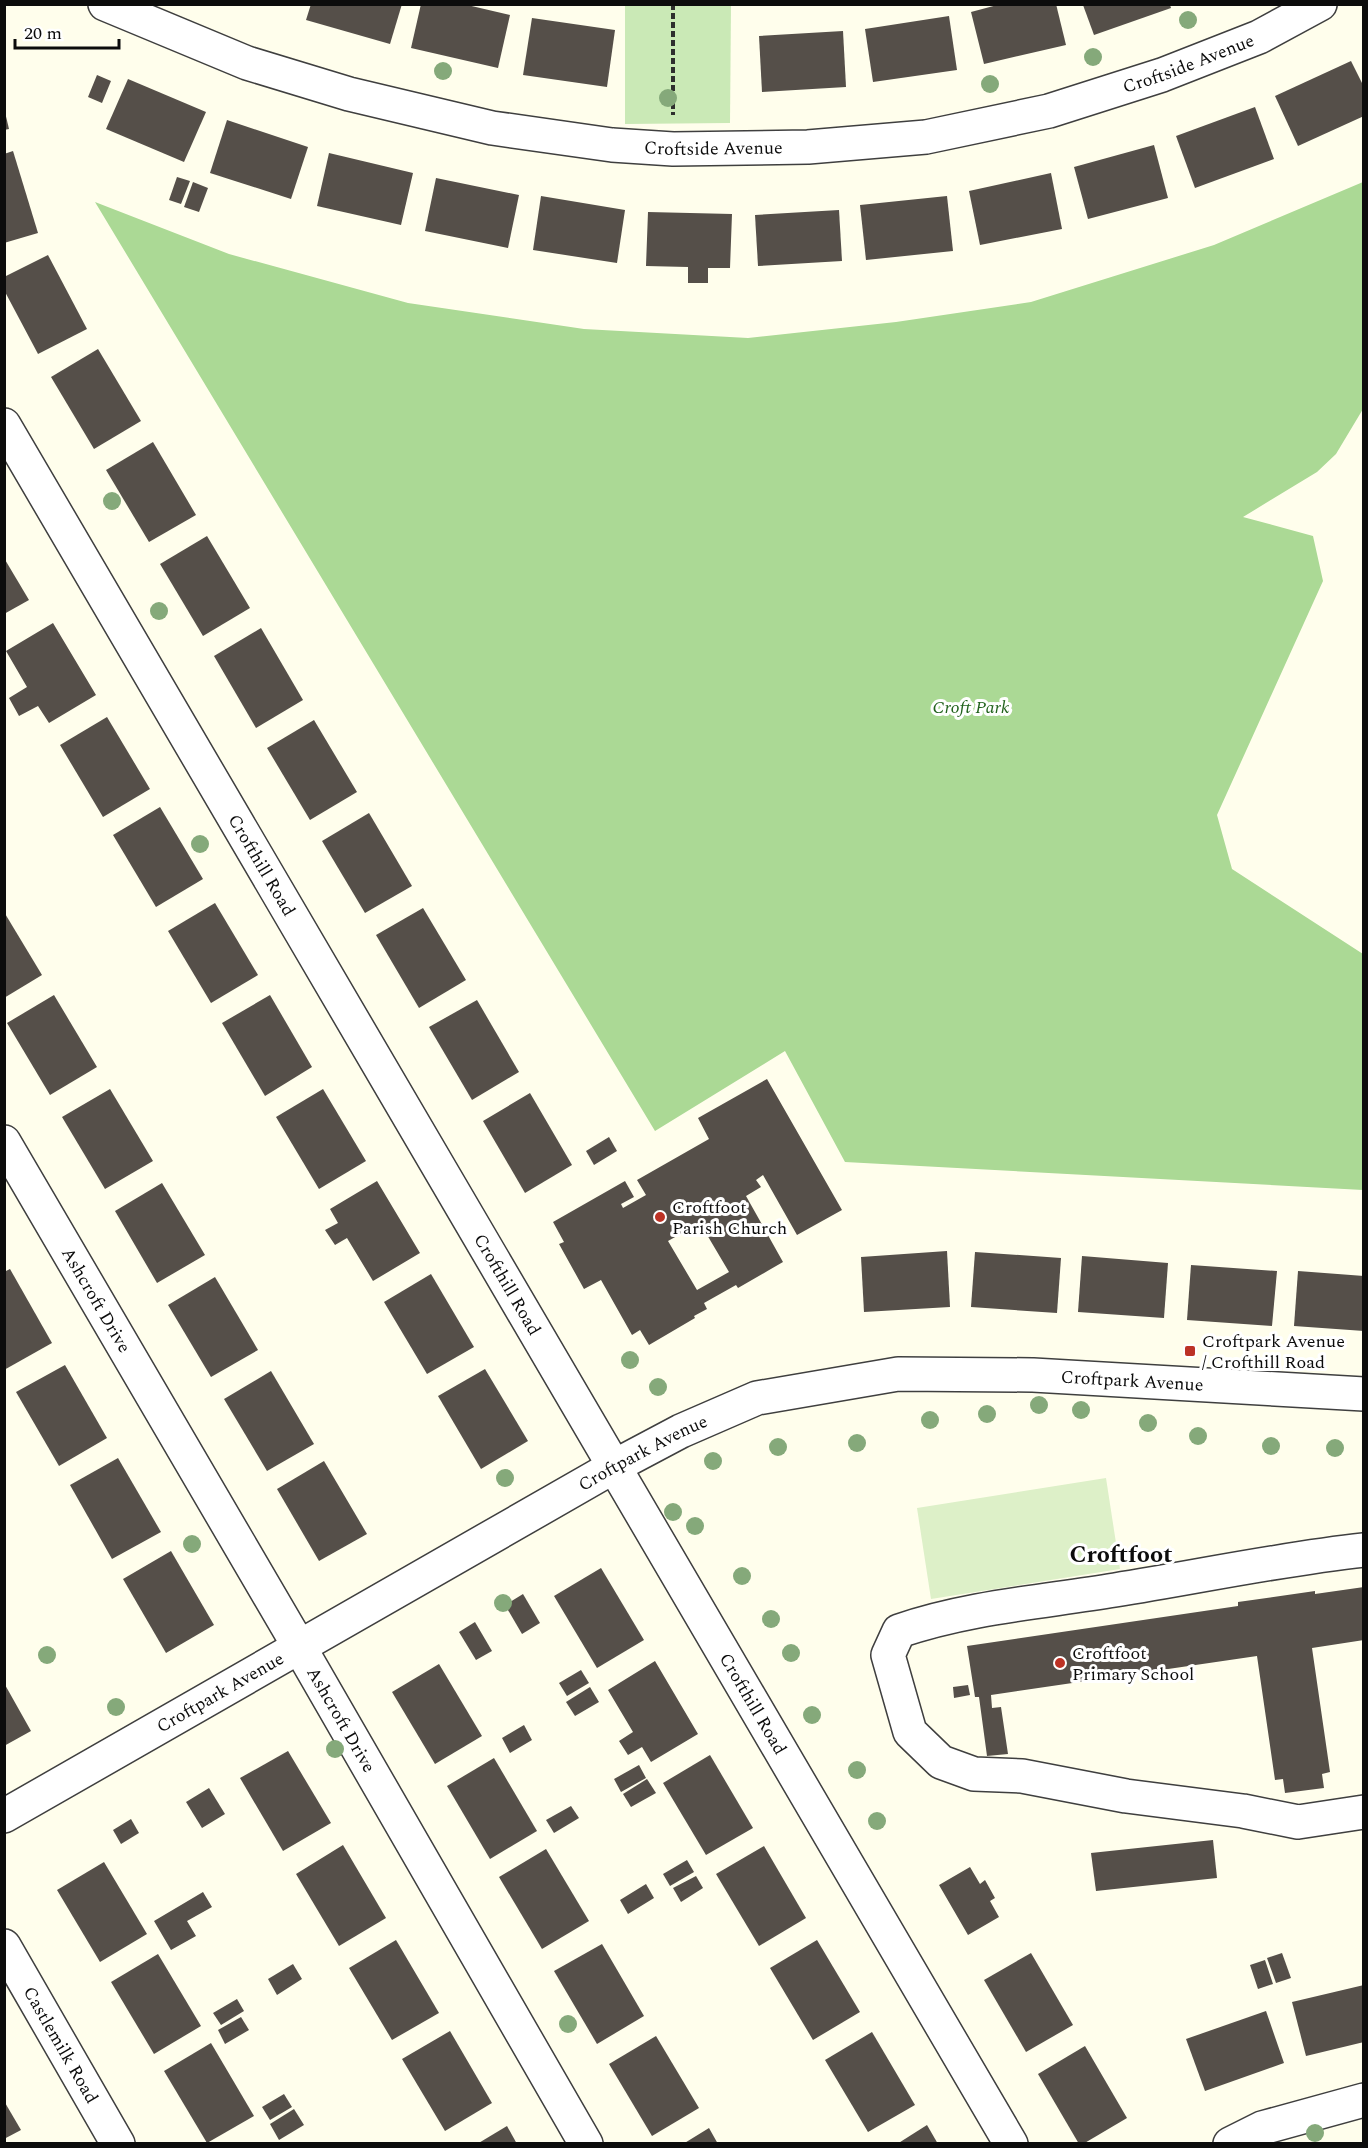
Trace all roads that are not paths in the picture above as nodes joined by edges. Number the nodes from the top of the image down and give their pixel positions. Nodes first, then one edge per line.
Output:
1 (105, 4) edge
2 (1320, 4) edge
3 (4, 425) edge
4 (4, 1142) edge
5 (1364, 1394) edge
6 (615, 1466) junction
7 (1364, 1550) edge
8 (300, 1648) junction
9 (1364, 1812) edge
10 (4, 1816) edge
11 (4, 1946) edge
12 (1364, 2100) edge
13 (118, 2144) edge
14 (586, 2144) edge
15 (1011, 2144) edge
16 (1230, 2144) edge

1 - 2 street, Croftside Avenue
3 - 6 street, Crofthill Road
4 - 8 street, Ashcroft Drive
5 - 6 street, Croftpark Avenue
6 - 8 street, Croftpark Avenue
6 - 15 street, Crofthill Road
7 - 9 street
8 - 10 street, Croftpark Avenue
8 - 14 street, Ashcroft Drive
11 - 13 street, Castlemilk Road
12 - 16 street

